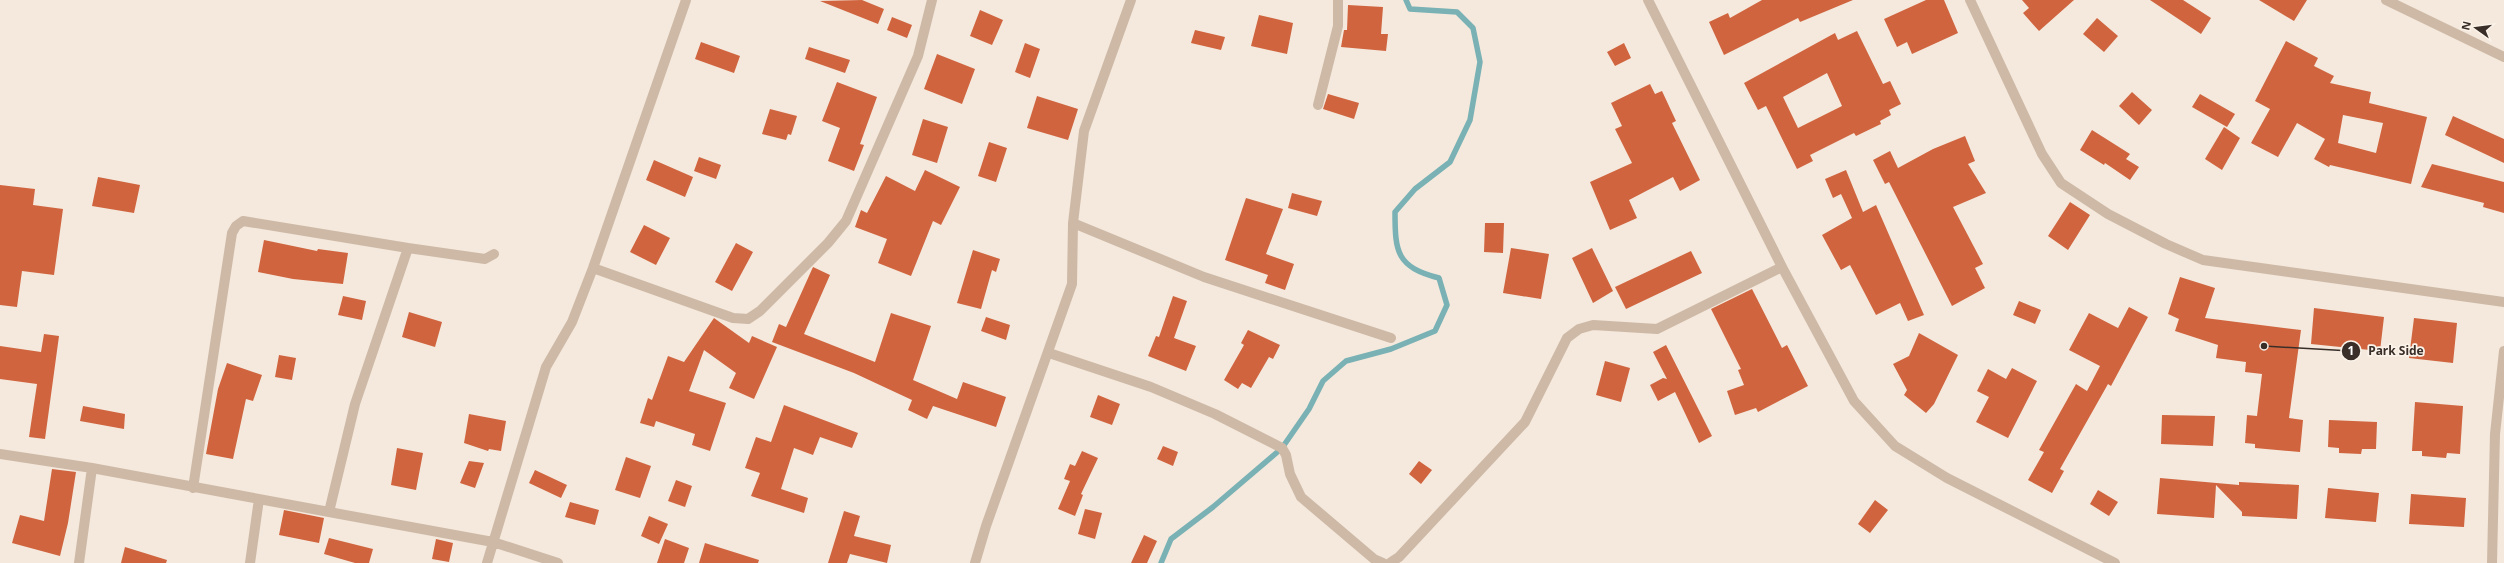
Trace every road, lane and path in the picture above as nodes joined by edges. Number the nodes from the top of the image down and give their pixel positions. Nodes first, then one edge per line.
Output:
1 (686, 0) edge
2 (932, 0) edge
3 (1130, 0) edge
4 (1338, 0) edge
5 (1648, 0) edge
6 (1970, 0) edge
7 (2386, 0) edge
8 (2504, 57) edge
9 (1318, 105) dead end
10 (1073, 224) junction
11 (408, 248) junction
12 (494, 254) dead end
13 (1782, 267) junction
14 (593, 268) junction
15 (2504, 302) edge
16 (1391, 338) dead end
17 (2504, 351) edge
18 (1049, 353) junction
19 (0, 454) edge
20 (92, 468) junction
21 (193, 488) junction
22 (259, 499) junction
23 (329, 512) junction
24 (493, 542) junction
25 (2097, 556) junction
26 (78, 563) edge
27 (250, 563) edge
28 (487, 563) edge
29 (558, 563) edge
30 (975, 563) edge
31 (1383, 563) edge
32 (1390, 563) edge
33 (2089, 563) edge
34 (2115, 563) edge
35 (2492, 563) edge

1 - 14 street
2 - 14 street
3 - 10 street
4 - 9 street
5 - 13 street
6 - 15 street
7 - 8 street
10 - 16 street
10 - 18 street
11 - 12 street
11 - 21 street
11 - 23 street
13 - 25 street
13 - 32 street
14 - 24 street
17 - 35 street
18 - 30 street
18 - 31 street
19 - 20 street
20 - 21 street
20 - 26 street
21 - 22 street
22 - 23 street
22 - 27 street
23 - 24 street
24 - 28 street
24 - 29 street
25 - 33 street
25 - 34 street

